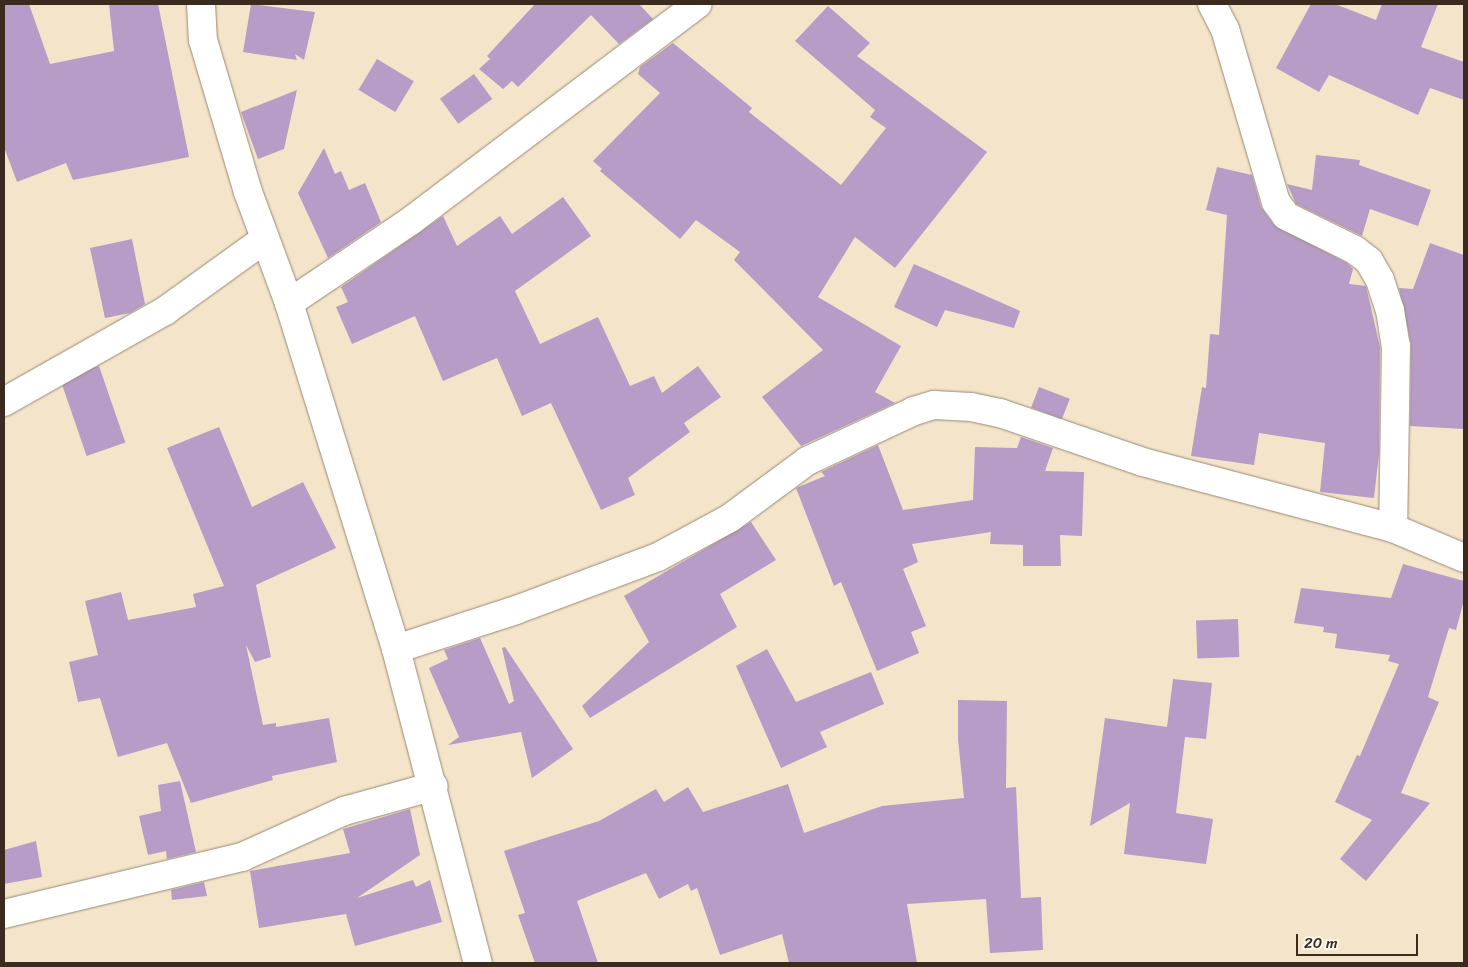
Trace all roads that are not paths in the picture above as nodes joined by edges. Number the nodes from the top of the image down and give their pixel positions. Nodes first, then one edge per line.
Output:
1 (201, 4) edge
2 (698, 4) edge
3 (1212, 4) edge
4 (265, 239) junction
5 (289, 303) junction
6 (4, 402) edge
7 (1393, 528) junction
8 (1464, 558) edge
9 (396, 649) junction
10 (434, 786) junction
11 (4, 914) edge
12 (478, 963) edge

1 - 4 street
2 - 5 street
3 - 7 street
4 - 5 street
4 - 6 street
5 - 9 street
7 - 8 street
7 - 9 street
9 - 10 street
10 - 11 street
10 - 12 street

